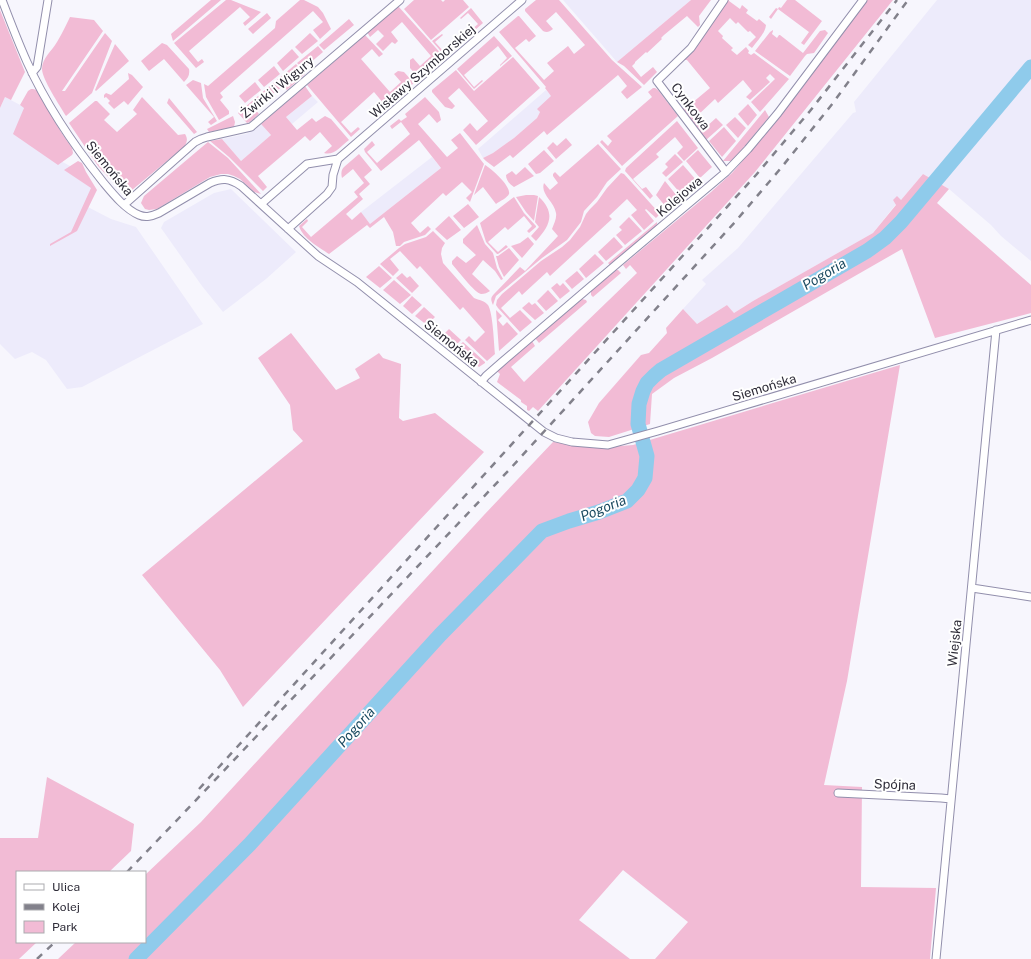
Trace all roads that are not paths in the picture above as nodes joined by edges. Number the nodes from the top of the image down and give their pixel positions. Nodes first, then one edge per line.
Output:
1 (2, 0) edge
2 (48, 0) edge
3 (400, 0) edge
4 (522, 0) edge
5 (724, 0) edge
6 (863, 0) edge
7 (32, 73) junction
8 (338, 159) junction
9 (726, 172) junction
10 (124, 204) junction
11 (261, 204) junction
12 (288, 229) junction
13 (1031, 320) edge
14 (996, 330) junction
15 (481, 382) junction
16 (972, 588) junction
17 (1031, 597) edge
18 (838, 793) dead end
19 (951, 799) junction
20 (936, 959) edge

1 - 7 street, Siemońska
2 - 7 street
3 - 10 street, Żwirki i Wigury
4 - 8 street, Wisławy Szymborskiej
5 - 9 street, Cynkowa
6 - 9 street, Kolejowa
7 - 10 street, Siemońska
8 - 11 street
8 - 12 street
9 - 15 street, Kolejowa
10 - 11 street, Siemońska
11 - 12 street, Siemońska
12 - 15 street, Siemońska
13 - 14 street, Siemońska
14 - 15 street, Siemońska
14 - 16 street, Wiejska
16 - 17 street
16 - 19 street, Wiejska
18 - 19 street, Spójna
19 - 20 street, Wiejska

